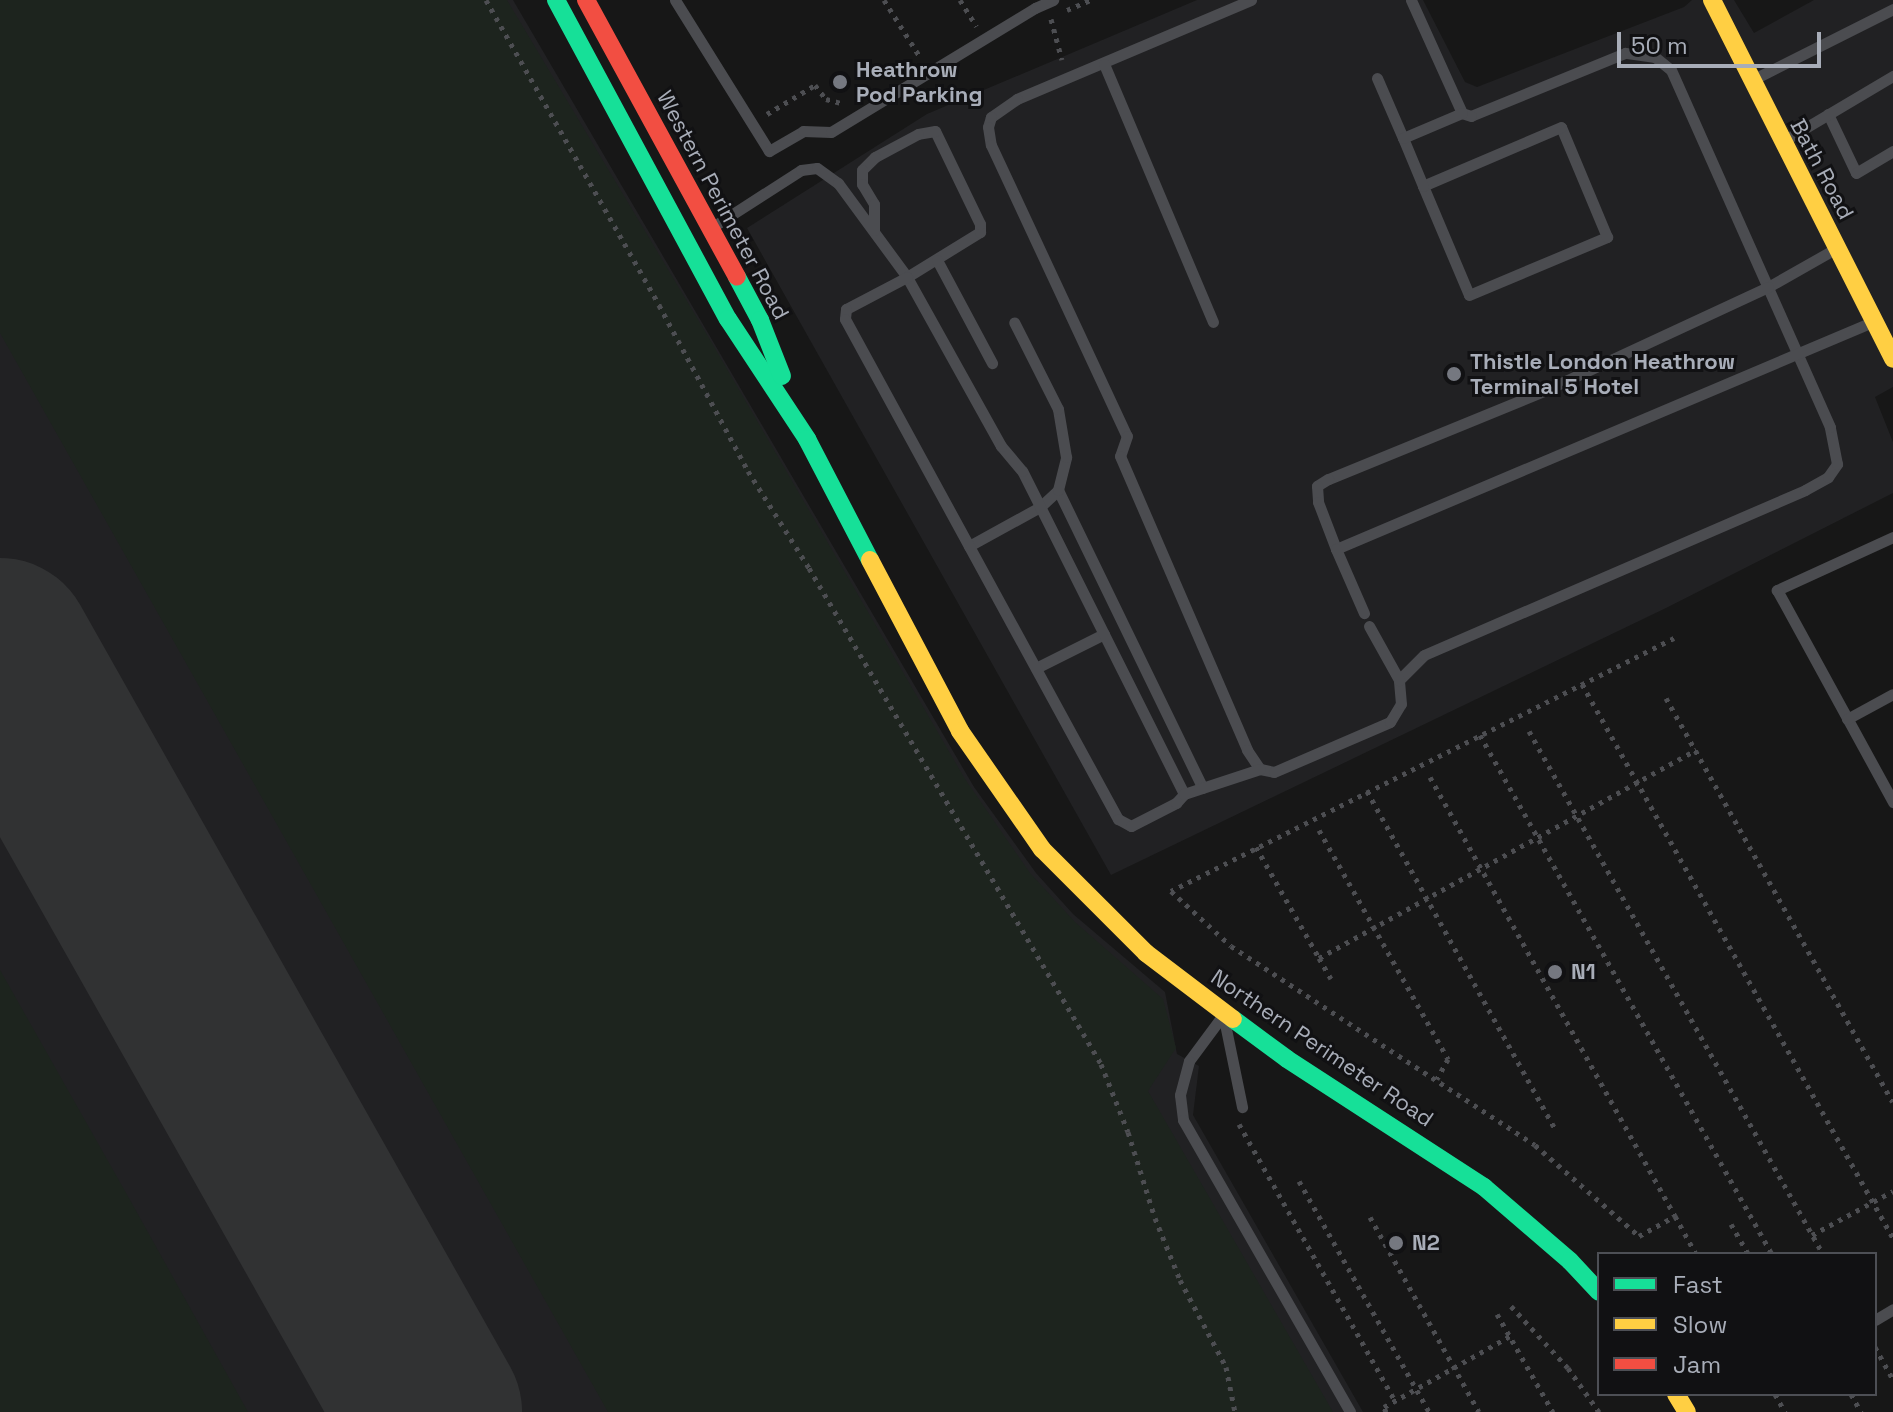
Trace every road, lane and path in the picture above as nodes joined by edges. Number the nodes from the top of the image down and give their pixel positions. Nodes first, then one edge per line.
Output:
1 (486, 0) edge
2 (542, 0) edge
3 (556, 0) edge
4 (586, 0) edge
5 (675, 0) edge
6 (884, 0) edge
7 (960, 0) edge
8 (1053, 0) edge
9 (1251, 0) edge
10 (1411, 0) edge
11 (1712, 0) edge
12 (1893, 9) edge
13 (976, 27) dead end
14 (1104, 64) junction
15 (914, 66) dead end
16 (1893, 76) edge
17 (1377, 78) dead end
18 (1750, 81) junction
19 (601, 87) junction
20 (848, 103) dead end
21 (1462, 113) junction
22 (1828, 114) junction
23 (752, 124) junction
24 (1403, 138) junction
25 (1781, 142) junction
26 (1893, 151) edge
27 (1423, 186) junction
28 (711, 228) junction
29 (874, 230) junction
30 (1836, 248) junction
31 (937, 260) junction
32 (907, 277) junction
33 (1768, 287) junction
34 (1014, 322) dead end
35 (1213, 322) dead end
36 (1873, 322) junction
37 (1797, 352) junction
38 (1893, 359) edge
39 (992, 363) dead end
40 (807, 439) junction
41 (1058, 490) junction
42 (1040, 507) junction
43 (1893, 537) edge
44 (969, 546) junction
45 (1336, 549) junction
46 (1364, 613) dead end
47 (1369, 626) dead end
48 (1104, 634) junction
49 (1674, 638) dead end
50 (1036, 668) junction
51 (1399, 680) junction
52 (1582, 684) junction
53 (1893, 694) edge
54 (1666, 698) dead end
55 (1847, 719) junction
56 (1529, 731) dead end
57 (1480, 735) junction
58 (1696, 750) junction
59 (1260, 769) junction
60 (1430, 777) dead end
61 (1637, 783) junction
62 (1203, 788) junction
63 (1001, 791) joint
64 (1367, 791) junction
65 (1184, 794) junction
66 (1893, 802) edge
67 (1577, 816) junction
68 (1319, 830) dead end
69 (1538, 837) junction
70 (1256, 847) junction
71 (1481, 869) junction
72 (1427, 898) junction
73 (1373, 928) junction
74 (1319, 958) junction
75 (1331, 979) dead end
76 (1224, 1014) junction
77 (1437, 1079) junction
78 (1893, 1102) edge
79 (1242, 1107) dead end
80 (1238, 1123) dead end
81 (1556, 1130) dead end
82 (1299, 1181) dead end
83 (1893, 1191) edge
84 (1873, 1202) junction
85 (1675, 1216) junction
86 (1370, 1217) dead end
87 (1731, 1224) dead end
88 (1812, 1235) junction
89 (1893, 1238) edge
90 (1695, 1252) edge
91 (1747, 1252) edge
92 (1771, 1252) edge
93 (1822, 1252) edge
94 (1597, 1290) edge
95 (1511, 1306) dead end
96 (1497, 1314) dead end
97 (1510, 1336) junction
98 (1877, 1351) edge
99 (1454, 1368) junction
100 (1893, 1379) edge
101 (1416, 1389) junction
102 (1395, 1401) junction
103 (1235, 1412) edge
104 (1350, 1412) edge
105 (1386, 1412) edge
106 (1429, 1412) edge
107 (1479, 1412) edge
108 (1553, 1412) edge
109 (1599, 1412) edge

1 - 103 path
2 - 19 street, Western Perimeter Road
3 - 19 street, Western Perimeter Road
4 - 28 street, Western Perimeter Road
5 - 23 lane
6 - 15 path
7 - 13 path
8 - 23 lane
9 - 14 lane
10 - 21 lane
11 - 18 street, Bath Road
12 - 18 lane
14 - 35 lane
14 - 59 lane
16 - 22 lane
17 - 24 lane
18 - 25 street, Bath Road
19 - 40 street, Western Perimeter Road
20 - 23 path
21 - 24 lane
21 - 33 lane
22 - 25 lane
22 - 26 lane
24 - 27 lane
25 - 30 street, Bath Road
27 - 27 lane
28 - 29 lane
28 - 40 street, Western Perimeter Road
29 - 31 lane
29 - 32 lane
30 - 33 lane
30 - 36 street, Bath Road
31 - 32 lane
31 - 39 lane
32 - 42 lane
32 - 44 lane
33 - 37 lane
33 - 45 lane
34 - 41 lane
36 - 37 lane
36 - 38 street, Bath Road
37 - 45 lane
37 - 51 lane
40 - 63 street, Western Perimeter Road
41 - 42 lane
41 - 62 lane
42 - 44 lane
42 - 48 lane
43 - 55 lane
44 - 50 lane
45 - 46 lane
47 - 51 lane
48 - 50 lane
48 - 65 lane
49 - 52 path
50 - 65 lane
51 - 59 lane
52 - 57 path
52 - 61 path
53 - 55 lane
54 - 58 path
55 - 66 lane
56 - 67 path
57 - 64 path
57 - 69 path
58 - 61 path
58 - 78 path
59 - 62 lane
60 - 71 path
61 - 67 path
61 - 84 path
62 - 65 lane
63 - 76 street, Northern Perimeter Road
64 - 70 path
64 - 72 path
67 - 69 path
67 - 88 path
68 - 73 path
69 - 71 path
69 - 92 path
70 - 74 path
70 - 77 path
71 - 72 path
71 - 85 path
72 - 73 path
72 - 81 path
73 - 74 path
73 - 77 path
74 - 75 path
76 - 79 lane
76 - 94 street, Northern Perimeter Road
76 - 104 lane
77 - 85 path
80 - 102 path
82 - 101 path
83 - 84 path
84 - 88 path
84 - 89 path
85 - 90 path
86 - 99 path
87 - 91 path
88 - 93 path
95 - 109 path
96 - 97 path
97 - 99 path
97 - 108 path
98 - 100 path
99 - 101 path
99 - 107 path
101 - 102 path
101 - 106 path
102 - 105 path

